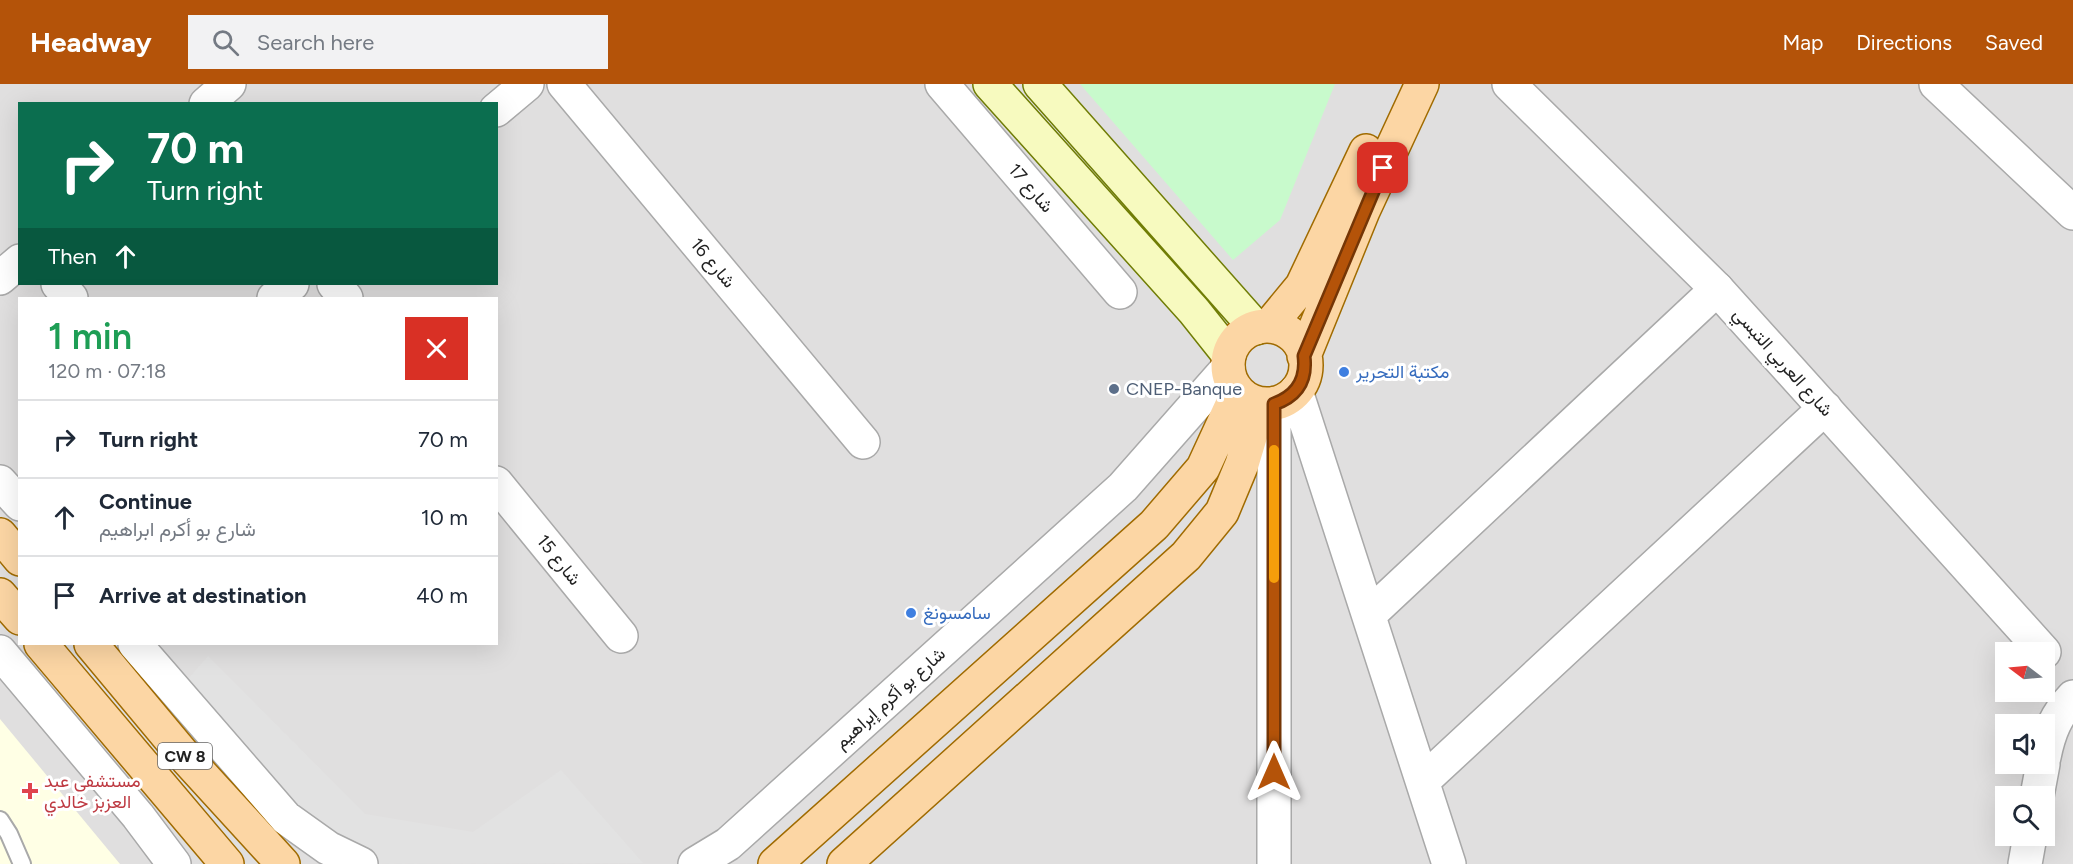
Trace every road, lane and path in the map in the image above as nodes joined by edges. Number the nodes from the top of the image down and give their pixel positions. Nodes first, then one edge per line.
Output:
1 (229, 84) edge
2 (527, 84) edge
3 (564, 84) edge
4 (942, 84) edge
5 (990, 84) edge
6 (1040, 84) edge
7 (1397, 84) edge
8 (1422, 84) edge
9 (1509, 84) edge
10 (1936, 84) edge
11 (208, 102) edge
12 (498, 108) edge
13 (2073, 213) edge
14 (18, 263) edge
15 (0, 278) edge
16 (59, 285) edge
17 (290, 285) edge
18 (335, 285) edge
19 (1717, 288) junction
20 (1120, 292) dead end
21 (70, 297) edge
22 (275, 297) edge
23 (345, 297) edge
24 (1262, 327) junction
25 (1304, 356) junction
26 (1254, 386) junction
27 (1826, 408) junction
28 (863, 442) dead end
29 (0, 482) edge
30 (498, 485) edge
31 (18, 502) edge
32 (0, 535) edge
33 (18, 557) edge
34 (0, 595) edge
35 (1370, 614) junction
36 (18, 616) edge
37 (621, 636) dead end
38 (2034, 642) edge
39 (42, 645) edge
40 (92, 645) edge
41 (136, 645) edge
42 (0, 652) edge
43 (2055, 665) edge
44 (2073, 685) edge
45 (2073, 697) edge
46 (190, 709) junction
47 (2055, 719) edge
48 (1423, 782) junction
49 (216, 791) junction
50 (286, 818) junction
51 (0, 820) edge
52 (2028, 846) edge
53 (22, 864) edge
54 (174, 864) edge
55 (227, 864) edge
56 (283, 864) edge
57 (361, 864) edge
58 (695, 864) edge
59 (775, 864) edge
60 (844, 864) edge
61 (1274, 864) edge
62 (1449, 864) edge
63 (2025, 864) edge

1 - 11 street
2 - 12 street
3 - 28 street, شارع 16
4 - 20 street, شارع 17
5 - 26 main road
6 - 24 main road
7 - 24 main road
8 - 25 main road
9 - 19 street, شارع العربي التبسي
10 - 13 street
14 - 15 street
16 - 21 street
17 - 22 street
18 - 23 street
19 - 27 street, شارع العربي التبسي
19 - 35 street
24 - 25 main road
24 - 26 main road
25 - 26 main road
26 - 35 street
26 - 58 street, شارع بو أكرم إبراهيم
26 - 59 main road
26 - 60 main road
26 - 61 street
27 - 38 street, شارع العربي التبسي
27 - 48 street
29 - 31 street
30 - 37 street, شارع 15
32 - 33 main road
34 - 36 main road
35 - 48 street
39 - 55 main road, CW 8
40 - 49 main road, CW 8
41 - 46 street
42 - 54 street
43 - 44 street, شارع العربي التبسي
45 - 47 street
46 - 49 street
46 - 50 street
48 - 62 street
49 - 50 street
49 - 56 main road, CW 8
50 - 57 street
51 - 53 lane
52 - 63 street

